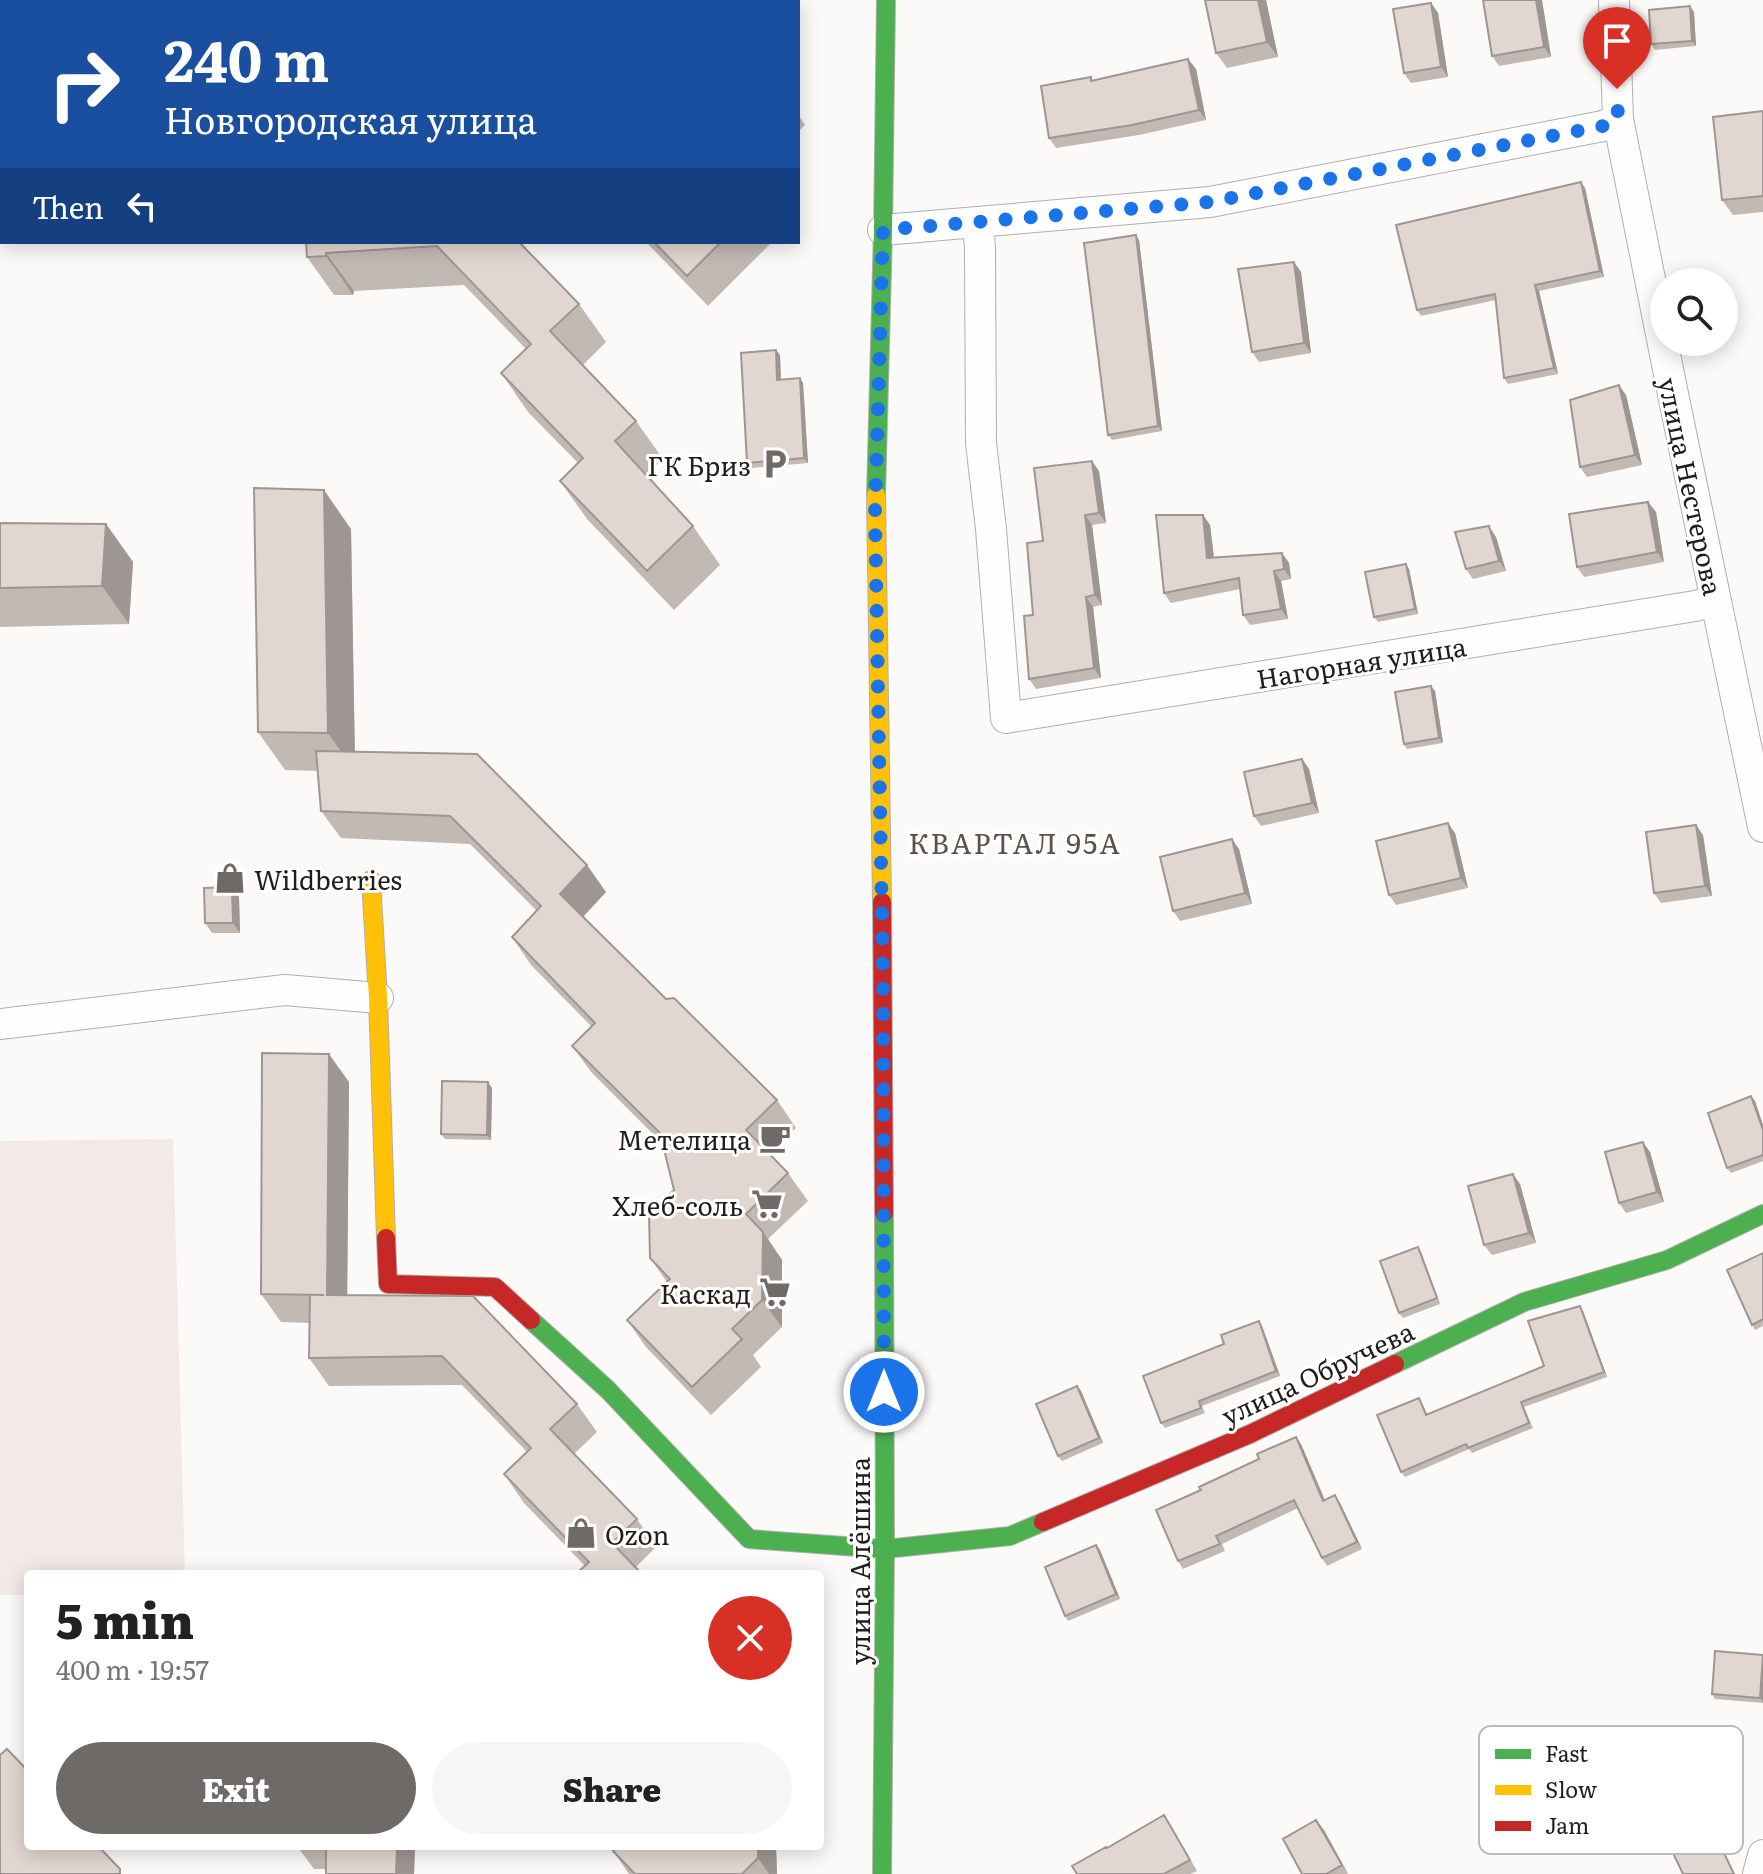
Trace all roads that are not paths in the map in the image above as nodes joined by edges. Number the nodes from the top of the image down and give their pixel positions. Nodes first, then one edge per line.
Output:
1 (886, 0) edge
2 (1614, 0) edge
3 (1618, 119) junction
4 (978, 222) junction
5 (883, 230) junction
6 (1715, 601) junction
7 (1763, 827) edge
8 (371, 880) dead end
9 (378, 998) junction
10 (0, 1024) edge
11 (1763, 1214) edge
12 (885, 1549) junction
13 (1763, 1855) edge
14 (882, 1874) edge
15 (1758, 1874) edge

1 - 5 street, улица Алёшина
2 - 3 street, улица Нестерова
3 - 4 street
3 - 6 street, улица Нестерова
4 - 5 street
4 - 6 street, Нагорная улица
5 - 12 street, улица Алёшина
6 - 7 street, улица Нестерова
8 - 9 street
9 - 10 street
9 - 12 street, улица Обручева
11 - 12 street, улица Обручева
12 - 14 street, улица Алёшина
13 - 15 street

